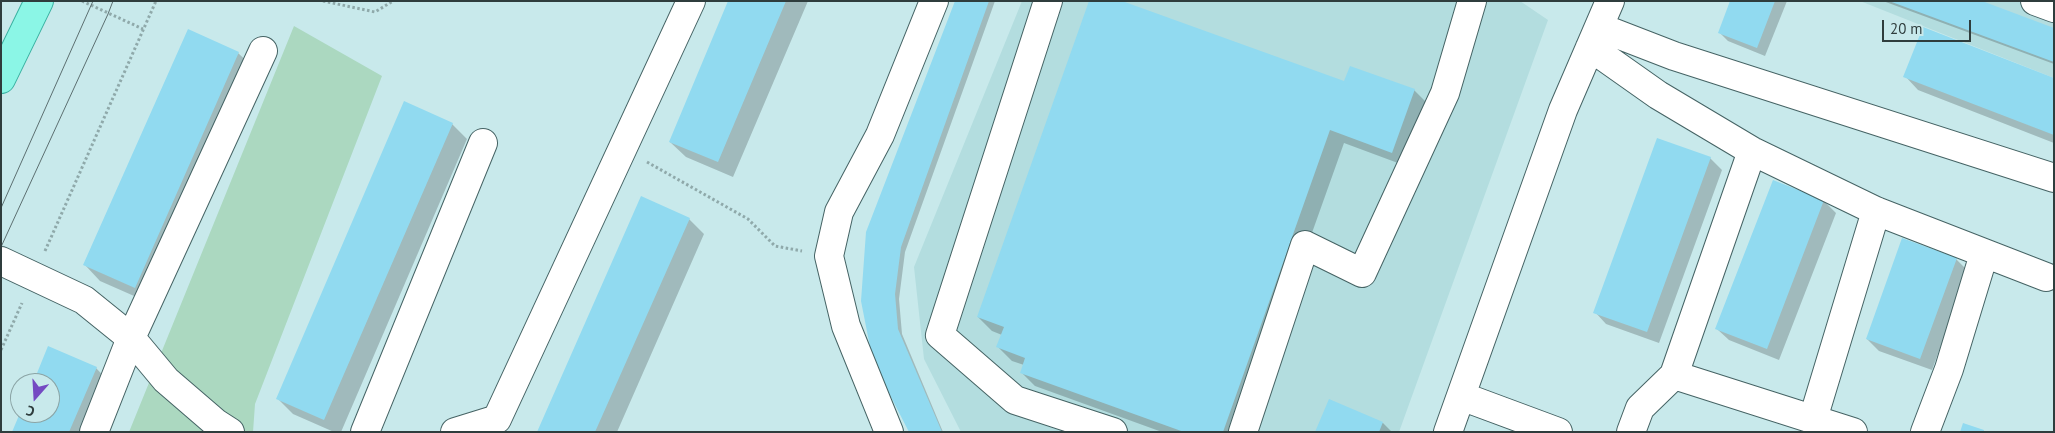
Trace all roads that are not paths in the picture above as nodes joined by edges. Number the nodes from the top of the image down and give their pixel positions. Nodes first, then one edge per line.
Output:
1 (39, 1) edge
2 (691, 1) edge
3 (934, 1) edge
4 (1048, 1) edge
5 (1472, 1) edge
6 (1610, 1) edge
7 (2035, 1) edge
8 (2054, 8) edge
9 (1595, 37) junction
10 (262, 51) dead end
11 (1, 79) edge
12 (483, 143) dead end
13 (1752, 152) junction
14 (2054, 178) edge
15 (1876, 211) junction
16 (1984, 254) junction
17 (1, 261) edge
18 (2046, 277) dead end
19 (131, 338) junction
20 (1674, 375) junction
21 (1461, 396) junction
22 (1813, 419) junction
23 (94, 432) edge
24 (230, 432) edge
25 (365, 432) edge
26 (456, 432) edge
27 (889, 432) edge
28 (1113, 432) edge
29 (1243, 432) edge
30 (1448, 432) edge
31 (1558, 432) edge
32 (1631, 432) edge
33 (1852, 432) edge
34 (1925, 432) edge

1 - 11 main road
2 - 26 street
3 - 27 street
4 - 28 street
5 - 29 street
6 - 9 street
7 - 8 street
9 - 13 street
9 - 14 street
9 - 21 street
10 - 19 street
12 - 25 street
13 - 15 street
13 - 20 street
15 - 16 street
15 - 22 street
16 - 18 street
16 - 34 street
17 - 19 street
19 - 23 street
19 - 24 street
20 - 22 street
20 - 32 street
21 - 30 street
21 - 31 street
22 - 33 street

